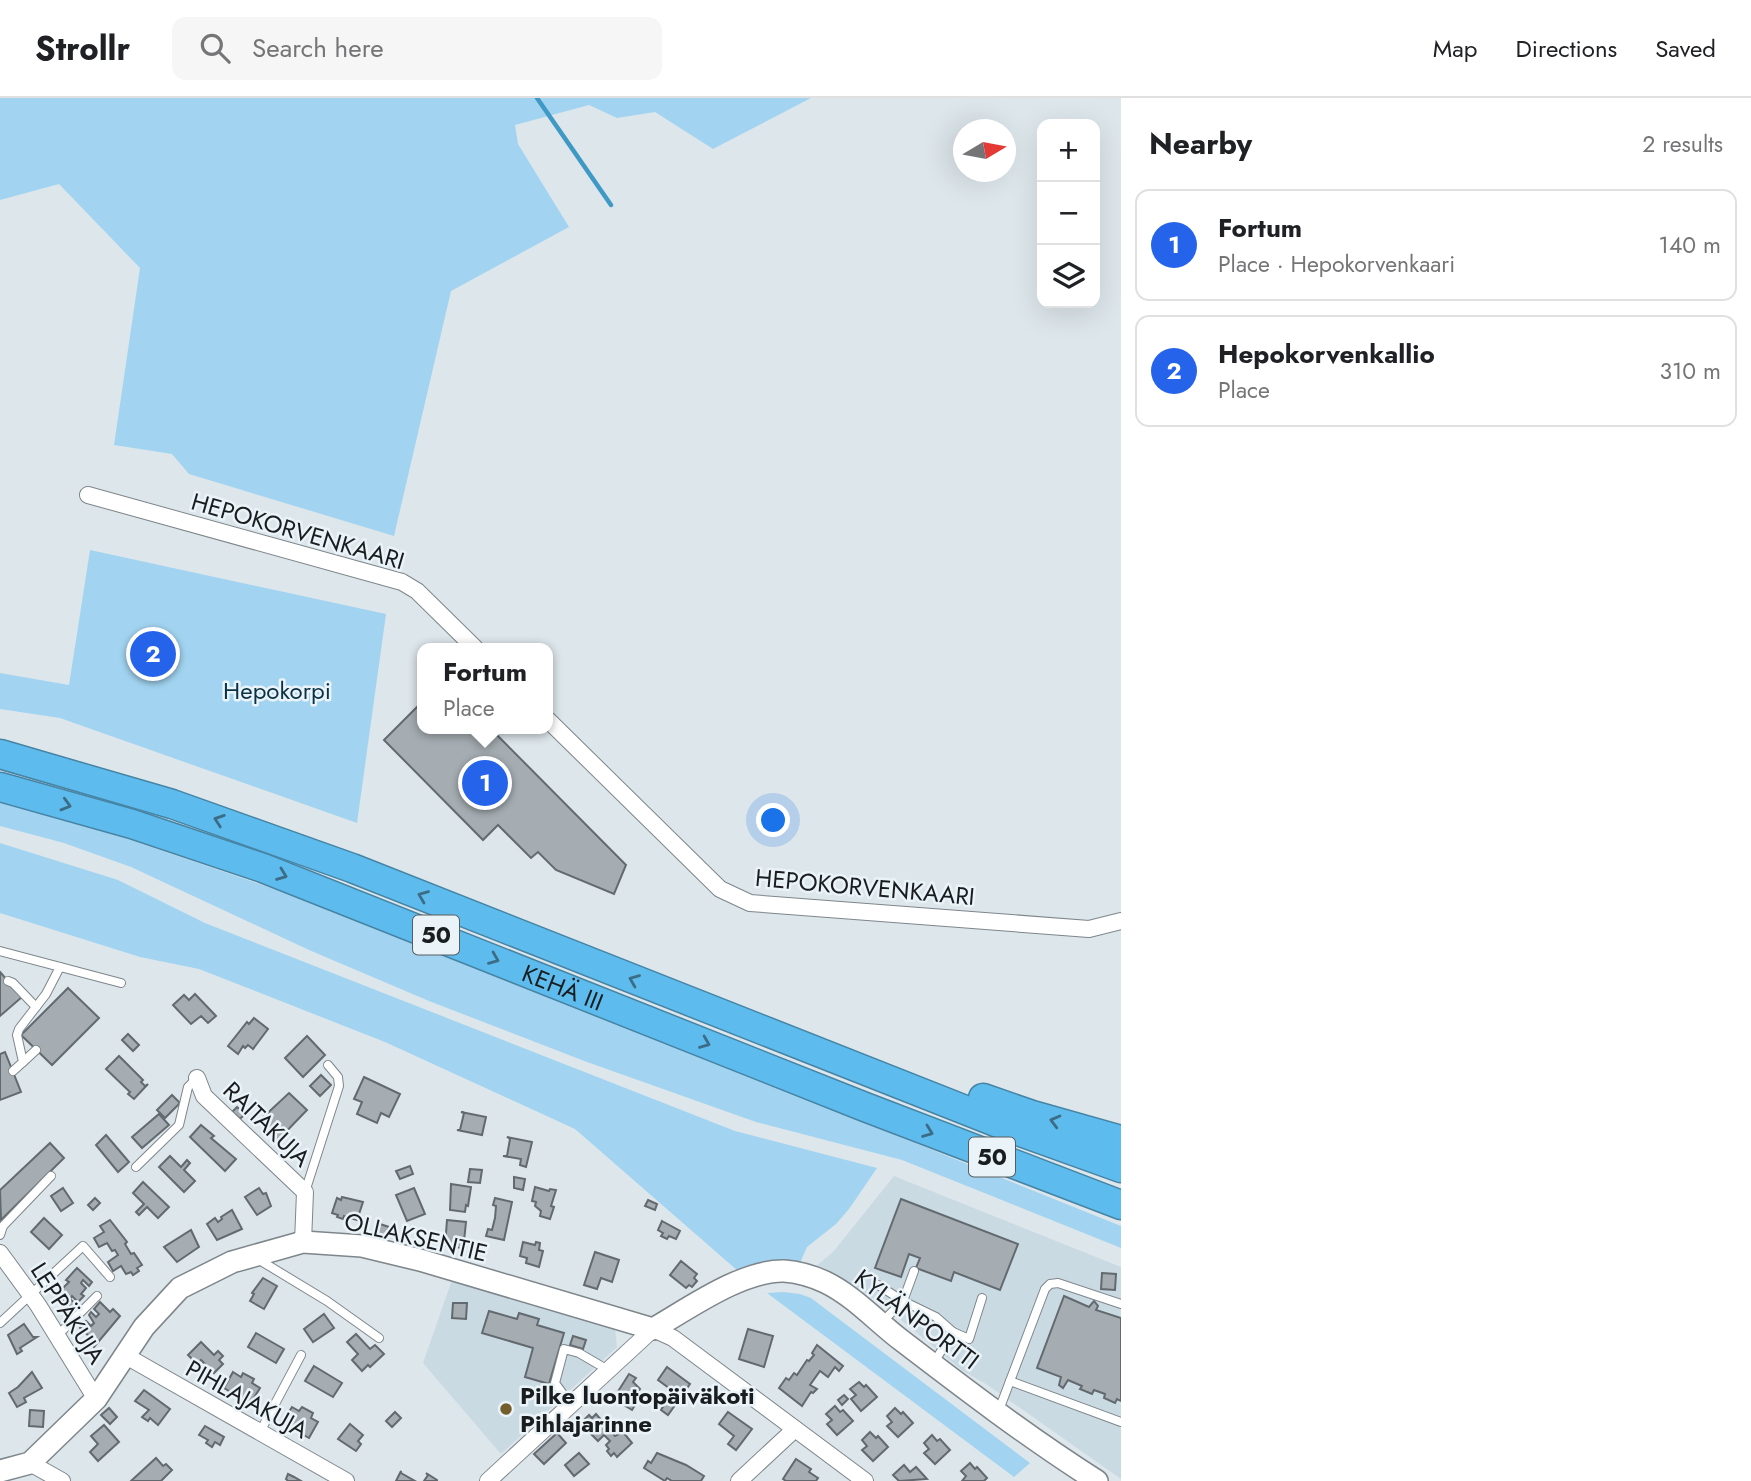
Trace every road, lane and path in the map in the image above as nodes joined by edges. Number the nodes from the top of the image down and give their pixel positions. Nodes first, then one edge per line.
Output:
1 (88, 495) dead end
2 (470, 643) edge
3 (553, 725) edge
4 (0, 754) edge
5 (0, 787) edge
6 (1121, 921) edge
7 (0, 951) edge
8 (60, 967) junction
9 (8, 981) dead end
10 (121, 983) dead end
11 (36, 1007) junction
12 (766, 1032) junction
13 (36, 1050) dead end
14 (23, 1062) junction
15 (328, 1066) dead end
16 (13, 1071) dead end
17 (197, 1078) joint
18 (1121, 1140) edge
19 (136, 1167) dead end
20 (1121, 1168) edge
21 (51, 1176) dead end
22 (305, 1192) junction
23 (1121, 1205) edge
24 (0, 1235) edge
25 (303, 1242) junction
26 (254, 1256) junction
27 (2, 1262) edge
28 (915, 1271) dead end
29 (110, 1277) dead end
30 (878, 1285) dead end
31 (31, 1296) junction
32 (97, 1296) dead end
33 (982, 1298) dead end
34 (903, 1301) junction
35 (1121, 1304) edge
36 (0, 1323) edge
37 (880, 1324) junction
38 (653, 1329) junction
39 (953, 1332) junction
40 (57, 1336) junction
41 (379, 1338) dead end
42 (301, 1355) dead end
43 (126, 1356) junction
44 (933, 1364) junction
45 (608, 1370) junction
46 (1010, 1381) junction
47 (96, 1399) junction
48 (571, 1405) junction
49 (998, 1413) junction
50 (1121, 1422) edge
51 (795, 1429) junction
52 (260, 1432) junction
53 (30, 1463) junction
54 (0, 1471) edge
55 (62, 1481) edge
56 (346, 1481) edge
57 (488, 1481) edge
58 (738, 1481) edge
59 (865, 1481) edge
60 (1097, 1481) edge

1 - 2 street, HEPOKORVENKAARI
3 - 6 street, HEPOKORVENKAARI
12 -> 4 highway, KEHÄ III / 50
5 -> 23 highway, KEHÄ III / 50
7 - 8 lane
8 - 10 lane
8 - 11 lane
9 - 11 lane
11 - 14 lane
18 -> 12 highway
12 - 20 highway, KEHÄ III / 50
13 - 14 lane
14 - 16 lane
15 - 22 lane
17 - 19 lane
17 - 22 street, RAITAKUJA
21 - 24 lane
22 - 25 street, RAITAKUJA
25 - 26 street, OLLAKSENTIE
25 - 38 street, OLLAKSENTIE
26 - 41 lane
26 - 43 street, OLLAKSENTIE
27 - 31 street, LEPPÄKUJA
28 - 34 lane
29 - 31 lane
30 - 34 lane
31 - 36 lane
31 - 40 street, LEPPÄKUJA
32 - 40 lane
33 - 39 lane
34 - 37 lane
34 - 39 lane
35 - 46 lane
37 - 38 street, KYLÄNPORTTI
37 - 44 street, KYLÄNPORTTI
38 - 45 street
38 - 51 street
39 - 44 lane
40 - 47 street, LEPPÄKUJA
42 - 52 lane
43 - 47 street, OLLAKSENTIE
43 - 52 street, PIHLAJAKUJA
44 - 49 street, KYLÄNPORTTI
45 - 48 street
45 - 48 lane
46 - 49 lane
46 - 50 lane
47 - 53 street, OLLAKSENTIE
48 - 57 street
49 - 60 street, KYLÄNPORTTI
51 - 58 street
51 - 59 street
52 - 56 street, PIHLAJAKUJA
53 - 54 street, OLLAKSENTIE
53 - 55 street

